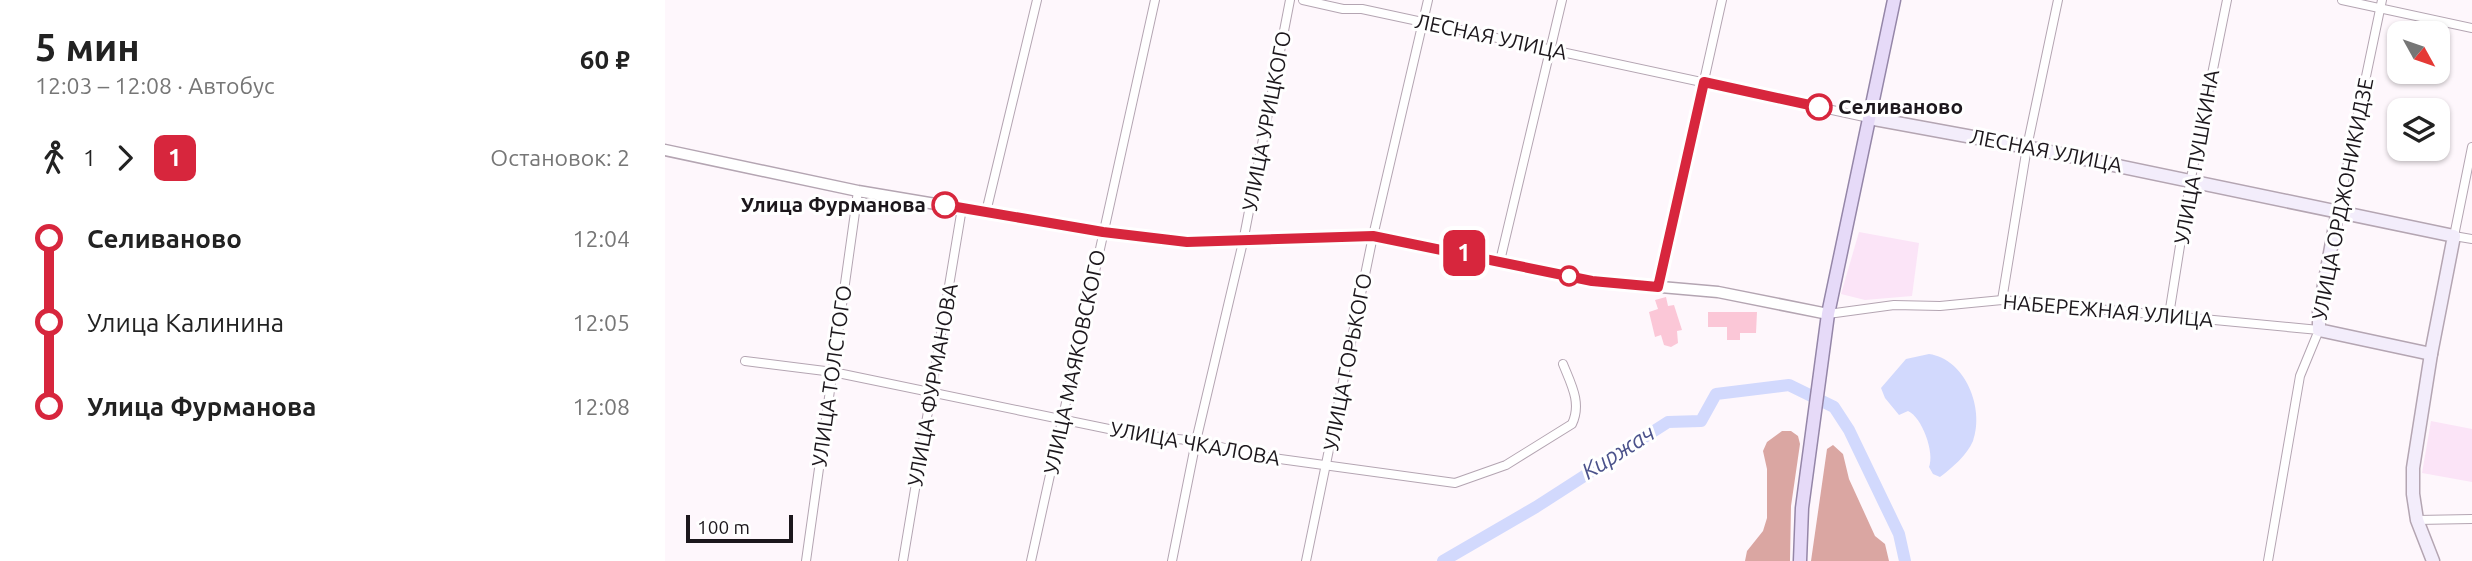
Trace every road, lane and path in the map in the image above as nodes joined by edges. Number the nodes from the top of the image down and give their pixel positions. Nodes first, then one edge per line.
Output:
1 (1037, 0) edge
2 (1155, 0) edge
3 (1290, 0) edge
4 (1303, 0) edge
5 (1428, 0) edge
6 (1562, 0) edge
7 (1722, 0) edge
8 (1894, 0) edge
9 (2058, 0) edge
10 (2227, 0) edge
11 (2342, 0) edge
12 (2381, 4) edge
13 (1423, 22) junction
14 (2472, 28) edge
15 (1549, 49) junction
16 (1704, 82) junction
17 (1869, 118) junction
18 (2027, 147) junction
19 (2472, 147) edge
20 (665, 150) edge
21 (2191, 180) junction
22 (858, 191) junction
23 (962, 208) junction
24 (2338, 210) junction
25 (986, 212) junction
26 (1103, 232) junction
27 (1373, 236) junction
28 (2454, 236) junction
29 (2472, 239) edge
30 (1243, 242) junction
31 (1500, 261) junction
32 (1658, 287) junction
33 (2002, 300) junction
34 (1828, 314) junction
35 (2169, 315) junction
36 (2319, 330) junction
37 (2431, 354) junction
38 (745, 361) dead end
39 (1563, 364) dead end
40 (833, 372) junction
41 (932, 391) junction
42 (1062, 420) junction
43 (1196, 441) junction
44 (1328, 464) junction
45 (2472, 519) edge
46 (2417, 520) junction
47 (806, 561) edge
48 (903, 561) edge
49 (1031, 561) edge
50 (1172, 561) edge
51 (1306, 561) edge
52 (1800, 561) edge
53 (2268, 561) edge
54 (2433, 561) edge

1 - 25 street
2 - 26 street, УЛИЦА МАЯКОВСКОГО
3 - 30 street, УЛИЦА УРИЦКОГО
4 - 13 street, ЛЕСНАЯ УЛИЦА
5 - 13 street, УЛИЦА ГОРЬКОГО
6 - 15 street
7 - 16 street
8 - 17 main road
9 - 18 street
10 - 21 street, УЛИЦА ПУШКИНА
11 - 12 street
12 - 14 street
12 - 24 street, УЛИЦА ОРДЖОНИКИДЗЕ
13 - 15 street, ЛЕСНАЯ УЛИЦА
13 - 27 street, УЛИЦА ГОРЬКОГО
15 - 16 street, ЛЕСНАЯ УЛИЦА
15 - 31 street
16 - 17 street, ЛЕСНАЯ УЛИЦА
16 - 32 street
17 - 18 main road, ЛЕСНАЯ УЛИЦА
17 - 34 main road
18 - 21 main road, ЛЕСНАЯ УЛИЦА
18 - 33 street
19 - 28 street
20 - 22 street, НАБЕРЕЖНАЯ УЛИЦА
21 - 24 main road, ЛЕСНАЯ УЛИЦА
21 - 35 street, УЛИЦА ПУШКИНА
22 - 23 street, НАБЕРЕЖНАЯ УЛИЦА
22 - 40 street, УЛИЦА ТОЛСТОГО
23 - 25 street, НАБЕРЕЖНАЯ УЛИЦА
23 - 41 street, УЛИЦА ФУРМАНОВА
24 - 28 main road, ЛЕСНАЯ УЛИЦА
24 - 36 main road, УЛИЦА ОРДЖОНИКИДЗЕ
25 - 26 street, НАБЕРЕЖНАЯ УЛИЦА
26 - 30 street, НАБЕРЕЖНАЯ УЛИЦА
26 - 42 street, УЛИЦА МАЯКОВСКОГО
27 - 30 street, НАБЕРЕЖНАЯ УЛИЦА
27 - 31 street, НАБЕРЕЖНАЯ УЛИЦА
27 - 44 street, УЛИЦА ГОРЬКОГО
28 - 29 street
28 - 37 main road
30 - 43 street, УЛИЦА УРИЦКОГО
31 - 32 street, НАБЕРЕЖНАЯ УЛИЦА
32 - 34 street, НАБЕРЕЖНАЯ УЛИЦА
33 - 34 street, НАБЕРЕЖНАЯ УЛИЦА
33 - 35 street, НАБЕРЕЖНАЯ УЛИЦА
34 - 52 main road
35 - 36 street, НАБЕРЕЖНАЯ УЛИЦА
36 - 37 main road, НАБЕРЕЖНАЯ УЛИЦА
36 - 53 street, УЛИЦА ОРДЖОНИКИДЗЕ
37 - 46 main road
38 - 40 street, УЛИЦА ЧКАЛОВА
39 - 44 street, УЛИЦА ЧКАЛОВА
40 - 41 street, УЛИЦА ЧКАЛОВА
40 - 47 street, УЛИЦА ТОЛСТОГО
41 - 42 street, УЛИЦА ЧКАЛОВА
41 - 48 street, УЛИЦА ФУРМАНОВА
42 - 43 street, УЛИЦА ЧКАЛОВА
42 - 49 street, УЛИЦА МАЯКОВСКОГО
43 - 44 street, УЛИЦА ЧКАЛОВА
43 - 50 street, УЛИЦА УРИЦКОГО
44 - 51 street, УЛИЦА ГОРЬКОГО
45 - 46 street
46 - 54 main road

